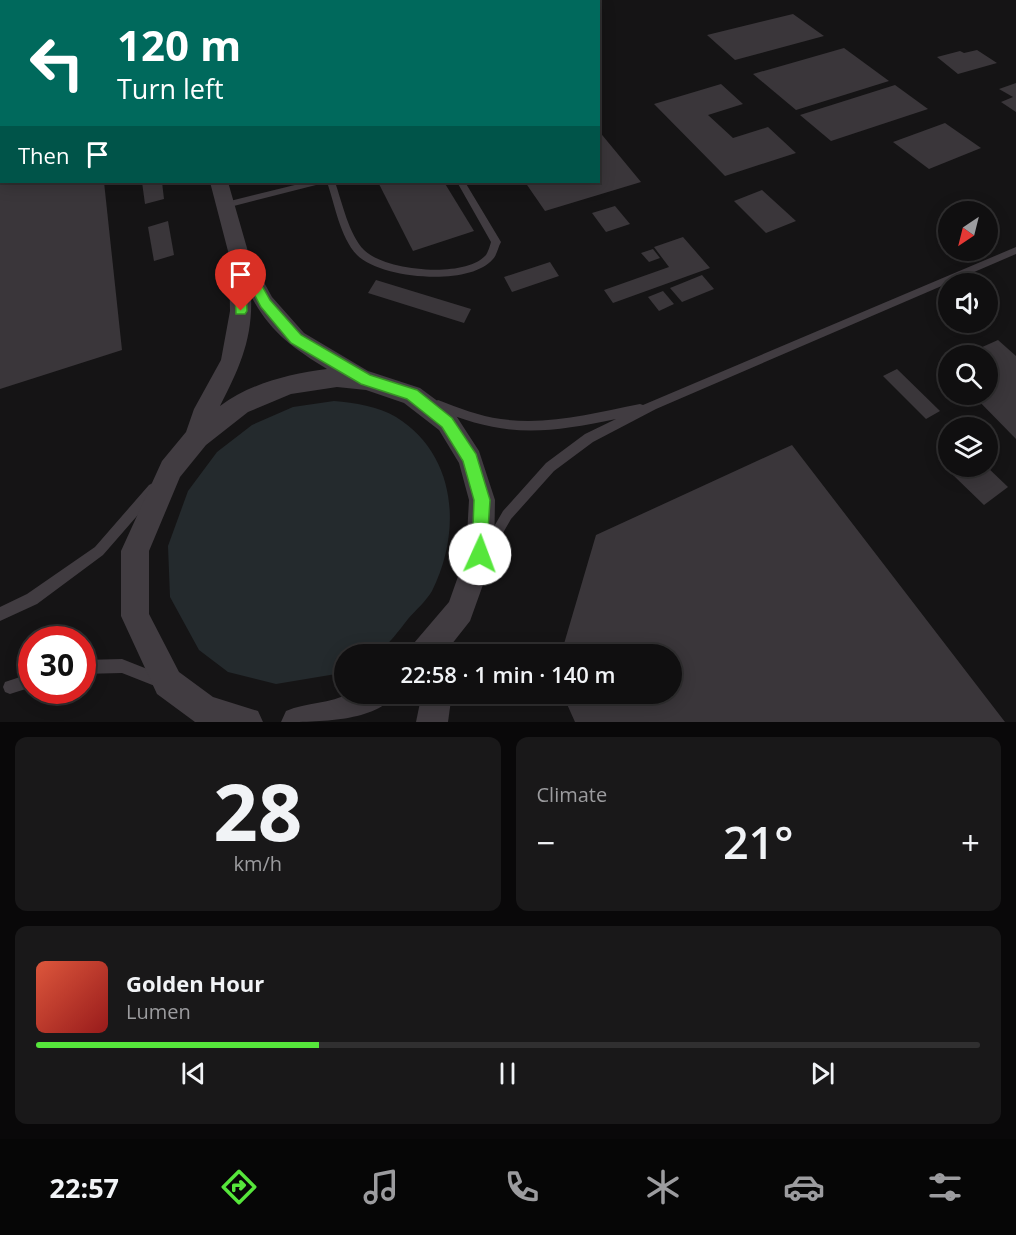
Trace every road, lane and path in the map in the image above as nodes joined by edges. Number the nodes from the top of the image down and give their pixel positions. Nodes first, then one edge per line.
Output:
1 (219, 183) edge
2 (312, 183) edge
3 (331, 183) edge
4 (462, 183) edge
5 (226, 205) junction
6 (1016, 249) edge
7 (239, 255) junction
8 (366, 380) junction
9 (412, 395) junction
10 (652, 406) junction
11 (197, 437) junction
12 (171, 469) junction
13 (470, 580) junction
14 (460, 611) junction
15 (0, 614) edge
16 (432, 644) edge
17 (451, 644) edge
18 (96, 667) edge
19 (168, 683) junction
20 (18, 684) edge
21 (10, 687) dead end
22 (361, 704) edge
23 (435, 704) edge
24 (247, 722) edge
25 (297, 722) edge
26 (432, 722) edge

1 - 5 street
2 - 5 lane
3 - 4 lane
5 - 7 street
6 - 10 lane
7 - 8 street
7 - 11 street
8 - 9 street
8 - 11 street
9 - 10 lane
9 - 13 street
10 - 13 lane
11 - 12 street
12 - 15 lane
12 - 19 street
13 - 14 street
14 - 16 street
14 - 17 street
18 - 19 lane
19 - 24 street
20 - 21 lane
22 - 25 street
23 - 26 street

